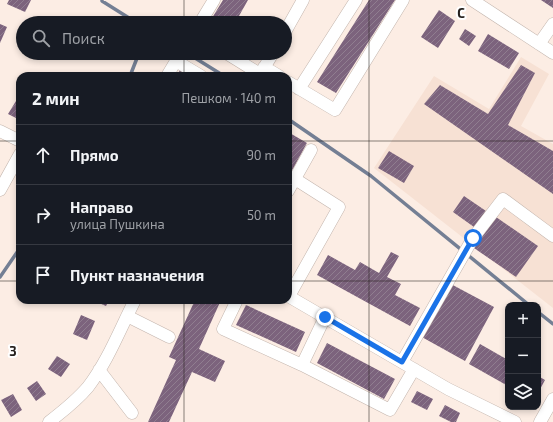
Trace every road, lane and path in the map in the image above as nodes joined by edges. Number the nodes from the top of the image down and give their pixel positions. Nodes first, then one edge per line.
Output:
1 (214, 0) edge
2 (356, 0) edge
3 (403, 0) edge
4 (472, 0) edge
5 (301, 1) edge
6 (204, 16) edge
7 (292, 18) edge
8 (553, 24) edge
9 (539, 44) junction
10 (553, 53) edge
11 (239, 60) edge
12 (269, 60) edge
13 (169, 72) edge
14 (194, 72) edge
15 (261, 72) edge
16 (292, 85) edge
17 (299, 89) junction
18 (0, 131) edge
19 (16, 139) edge
20 (311, 150) dead end
21 (16, 161) edge
22 (295, 179) junction
23 (292, 184) edge
24 (0, 190) edge
25 (553, 236) edge
26 (292, 289) edge
27 (292, 298) edge
28 (133, 304) edge
29 (235, 304) edge
30 (127, 316) junction
31 (325, 317) junction
32 (169, 337) dead end
33 (402, 362) junction
34 (302, 365) junction
35 (414, 369) junction
36 (99, 370) junction
37 (553, 399) edge
38 (132, 414) dead end
39 (493, 417) edge
40 (49, 422) edge
41 (515, 422) edge
42 (540, 422) edge

1 - 6 street
2 - 17 street
3 - 17 street
4 - 9 street
5 - 7 street
8 - 9 street
9 - 10 street
11 - 15 street
12 - 15 street
13 - 14 street
16 - 17 street
18 - 19 street
20 - 22 street
21 - 24 street
22 - 23 street
22 - 26 street
25 - 33 street
27 - 31 street
28 - 30 street
29 - 34 street
30 - 32 street
30 - 36 street
31 - 33 street
31 - 34 street
33 - 35 street
34 - 35 street
35 - 39 street
36 - 38 street
36 - 40 street
37 - 42 street
39 - 41 street

